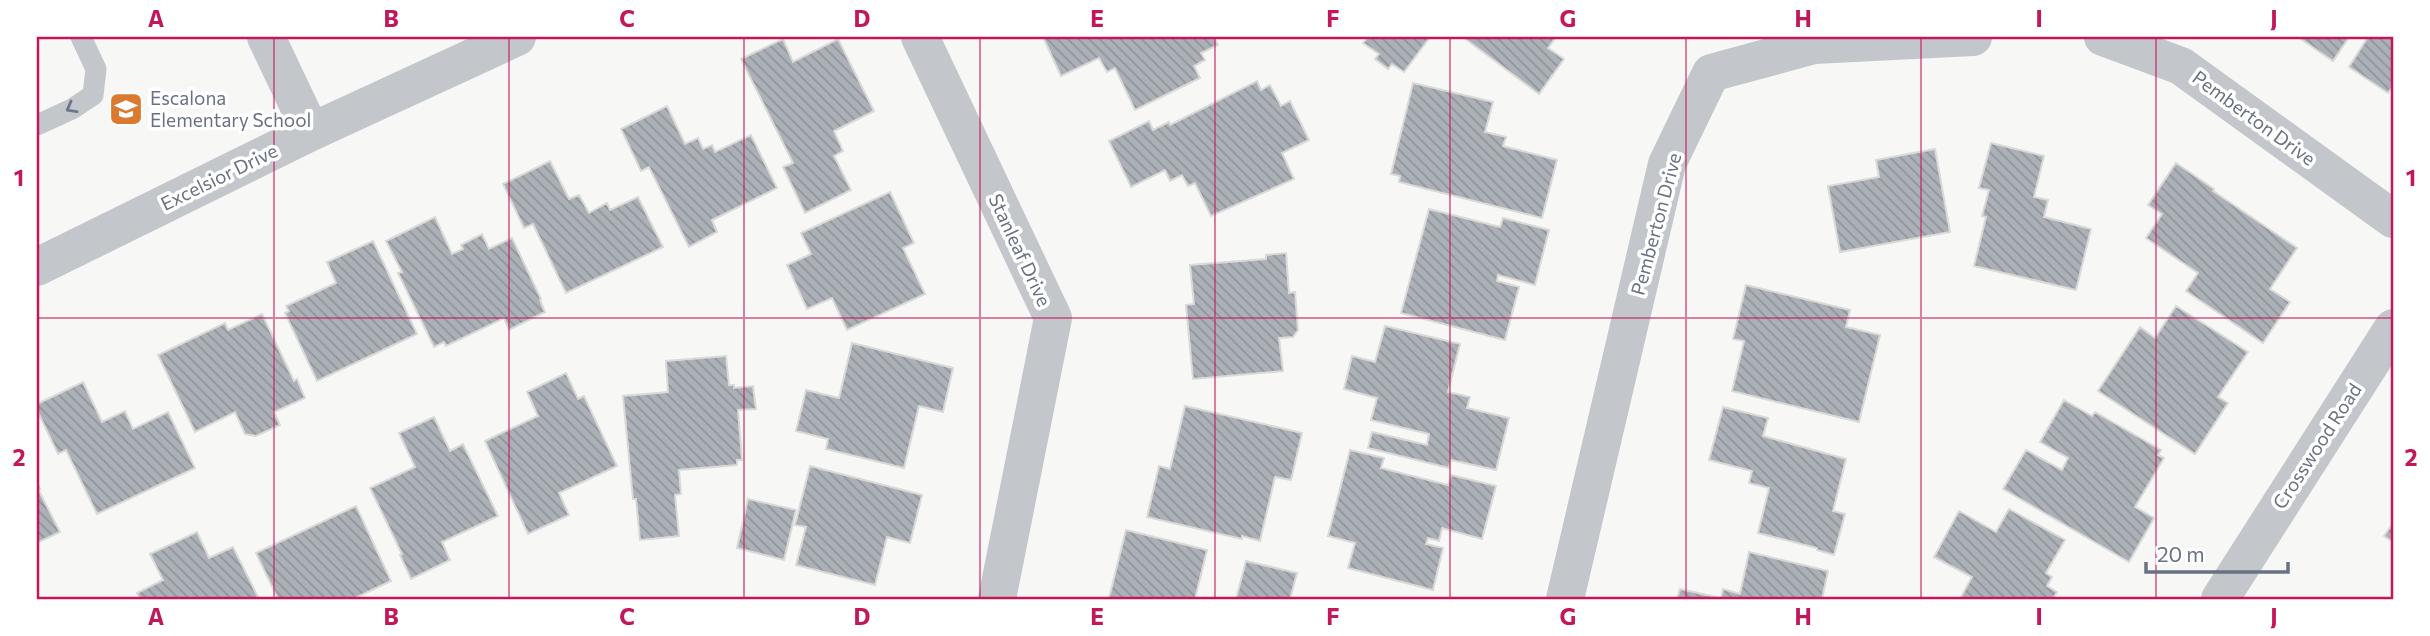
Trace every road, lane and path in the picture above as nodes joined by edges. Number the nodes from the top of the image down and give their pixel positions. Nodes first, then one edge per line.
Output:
1 (81, 37) edge
2 (266, 37) edge
3 (517, 37) edge
4 (920, 37) edge
5 (1973, 37) edge
6 (2103, 37) edge
7 (37, 125) edge
8 (311, 132) junction
9 (2393, 219) edge
10 (37, 267) edge
11 (2393, 328) edge
12 (996, 599) edge
13 (1565, 599) edge
14 (2220, 599) edge

1 -> 7 lane
2 - 8 street
3 - 8 street, Excelsior Drive
4 - 12 street, Stanleaf Drive
5 - 13 street, Pemberton Drive
6 - 9 street, Pemberton Drive
8 - 10 street, Excelsior Drive
11 - 14 street, Crosswood Road

